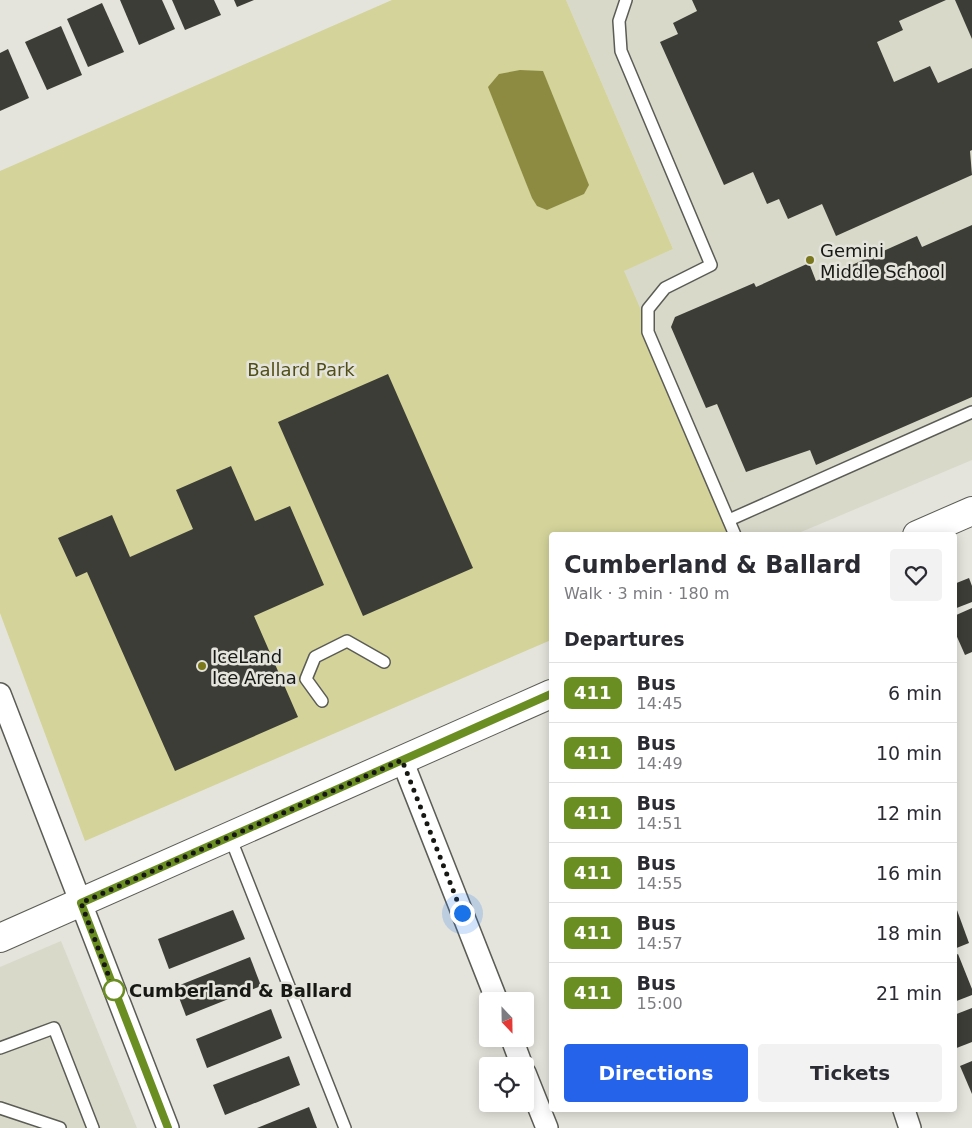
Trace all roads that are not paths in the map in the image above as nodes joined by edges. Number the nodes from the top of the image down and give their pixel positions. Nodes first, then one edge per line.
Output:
1 (626, 0) edge
2 (972, 412) edge
3 (972, 511) edge
4 (729, 520) junction
5 (734, 532) edge
6 (924, 532) edge
7 (384, 662) dead end
8 (0, 694) edge
9 (549, 695) edge
10 (322, 701) dead end
11 (402, 760) junction
12 (230, 836) junction
13 (81, 903) junction
14 (0, 938) edge
15 (493, 992) edge
16 (0, 1048) edge
17 (534, 1096) edge
18 (0, 1108) edge
19 (905, 1112) edge
20 (60, 1128) edge
21 (93, 1128) edge
22 (168, 1128) edge
23 (345, 1128) edge
24 (547, 1128) edge
25 (910, 1128) edge

1 - 4 lane
2 - 4 lane
3 - 6 street
4 - 5 lane
7 - 10 lane
8 - 13 street
9 - 11 street
11 - 12 street
11 - 15 street
12 - 13 street
12 - 23 lane
13 - 14 street
13 - 22 street
16 - 21 lane
17 - 24 street
18 - 20 lane
19 - 25 street

